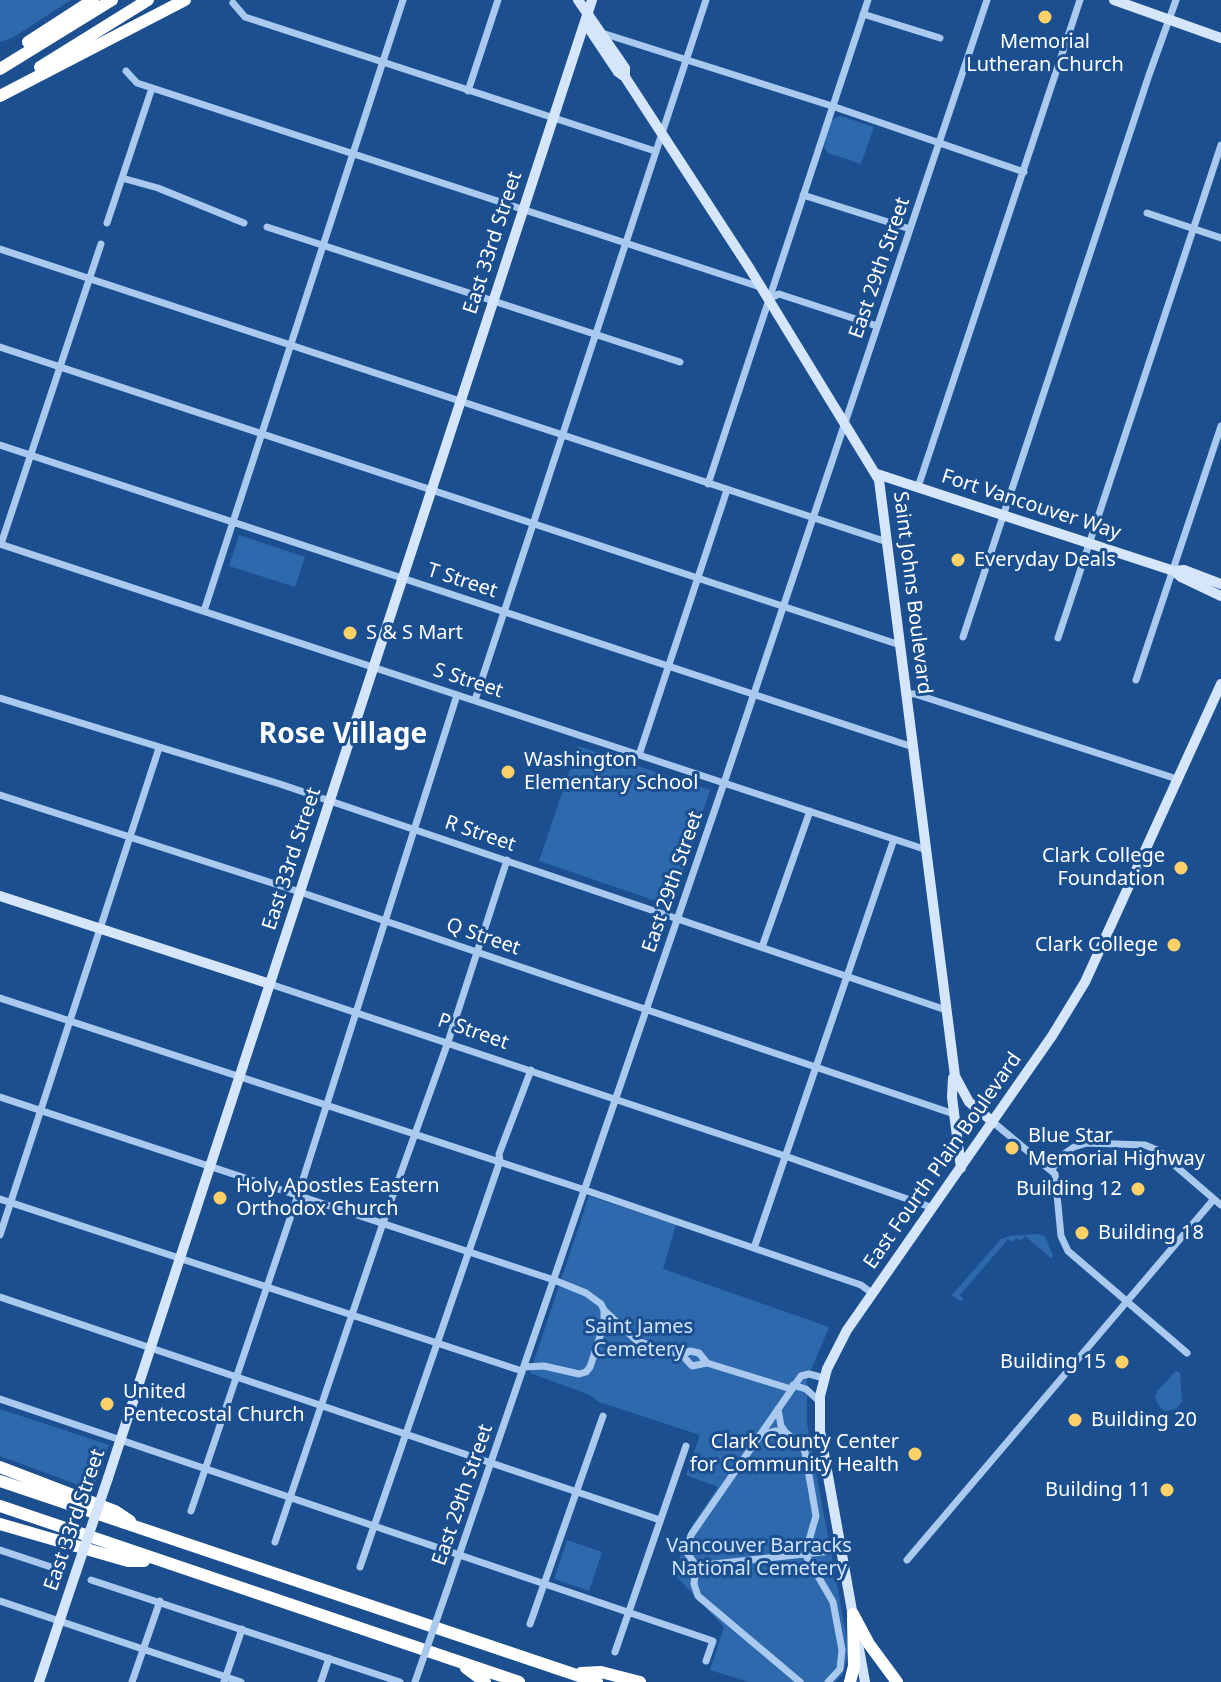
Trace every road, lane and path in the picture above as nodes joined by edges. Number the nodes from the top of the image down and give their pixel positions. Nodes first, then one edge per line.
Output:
1 (93, 0) edge
2 (112, 0) edge
3 (148, 0) edge
4 (185, 0) edge
5 (403, 0) edge
6 (498, 0) edge
7 (578, 0) edge
8 (592, 0) edge
9 (706, 0) edge
10 (868, 0) edge
11 (987, 0) edge
12 (1080, 0) edge
13 (1114, 0) edge
14 (1176, 0) edge
15 (233, 3) dead end
16 (587, 14) junction
17 (863, 14) junction
18 (1170, 19) junction
19 (602, 33) junction
20 (940, 38) dead end
21 (1221, 38) edge
22 (685, 59) junction
23 (0, 60) edge
24 (383, 63) junction
25 (0, 69) edge
26 (126, 71) dead end
27 (625, 77) junction
28 (152, 88) junction
29 (468, 91) junction
30 (0, 94) edge
31 (832, 106) junction
32 (553, 119) junction
33 (661, 132) junction
34 (938, 144) junction
35 (1221, 145) edge
36 (655, 151) junction
37 (353, 154) junction
38 (1024, 172) junction
39 (122, 178) junction
40 (803, 195) junction
41 (523, 209) junction
42 (1147, 213) dead end
43 (107, 223) dead end
44 (244, 223) dead end
45 (267, 227) dead end
46 (1193, 228) junction
47 (910, 229) junction
48 (1221, 238) edge
49 (625, 242) junction
50 (101, 244) dead end
51 (323, 245) junction
52 (0, 249) edge
53 (90, 279) junction
54 (760, 287) junction
55 (768, 299) junction
56 (493, 301) junction
57 (877, 326) junction
58 (595, 334) junction
59 (292, 346) junction
60 (0, 347) edge
61 (680, 362) dead end
62 (60, 367) junction
63 (460, 401) junction
64 (844, 421) junction
65 (1221, 426) edge
66 (262, 433) junction
67 (563, 436) junction
68 (0, 445) edge
69 (31, 455) junction
70 (877, 474) junction
71 (708, 484) junction
72 (918, 487) junction
73 (431, 489) junction
74 (727, 490) junction
75 (1003, 515) junction
76 (812, 519) junction
77 (233, 522) junction
78 (533, 523) junction
79 (887, 542) junction
80 (1, 544) edge
81 (1090, 544) junction
82 (1174, 571) junction
83 (697, 577) junction
84 (402, 578) junction
85 (1221, 584) edge
86 (1221, 596) edge
87 (783, 606) junction
88 (204, 611) junction
89 (504, 612) junction
90 (963, 637) dead end
91 (1058, 638) dead end
92 (900, 645) junction
93 (668, 666) junction
94 (373, 667) junction
95 (1136, 680) dead end
96 (1221, 684) edge
97 (754, 694) junction
98 (906, 694) junction
99 (457, 695) junction
100 (0, 698) edge
101 (475, 700) junction
102 (913, 747) junction
103 (159, 748) junction
104 (639, 755) junction
105 (1177, 779) junction
106 (724, 783) junction
107 (0, 795) edge
108 (329, 801) junction
109 (810, 811) junction
110 (414, 829) junction
111 (130, 837) junction
112 (894, 839) junction
113 (927, 850) junction
114 (507, 860) junction
115 (300, 892) junction
116 (0, 896) edge
117 (678, 918) junction
118 (385, 920) junction
119 (101, 929) junction
120 (762, 947) junction
121 (477, 952) junction
122 (847, 975) junction
123 (270, 984) junction
124 (0, 998) edge
125 (646, 1009) junction
126 (946, 1010) junction
127 (356, 1012) junction
128 (71, 1021) junction
129 (448, 1042) junction
130 (816, 1067) junction
131 (954, 1068) junction
132 (531, 1070) junction
133 (240, 1076) junction
134 (0, 1097) edge
135 (616, 1099) junction
136 (327, 1104) junction
137 (41, 1110) junction
138 (954, 1114) junction
139 (993, 1122) junction
140 (416, 1134) junction
141 (785, 1156) junction
142 (500, 1161) junction
143 (210, 1166) junction
144 (961, 1168) junction
145 (1052, 1169) junction
146 (585, 1190) junction
147 (298, 1195) junction
148 (0, 1199) edge
149 (11, 1202) junction
150 (1218, 1202) edge
151 (933, 1208) junction
152 (383, 1223) junction
153 (0, 1235) edge
154 (754, 1248) junction
155 (468, 1252) junction
156 (180, 1258) junction
157 (554, 1280) junction
158 (267, 1287) junction
159 (873, 1294) junction
160 (0, 1297) edge
161 (1128, 1303) junction
162 (604, 1310) junction
163 (352, 1315) junction
164 (437, 1343) junction
165 (151, 1346) junction
166 (1187, 1353) dead end
167 (682, 1355) junction
168 (707, 1363) junction
169 (523, 1369) junction
170 (237, 1376) junction
171 (824, 1378) junction
172 (792, 1387) junction
173 (0, 1399) edge
174 (820, 1402) junction
175 (321, 1404) junction
176 (778, 1408) junction
177 (603, 1416) dead end
178 (786, 1433) junction
179 (406, 1434) junction
180 (758, 1436) junction
181 (121, 1439) junction
182 (686, 1446) dead end
183 (491, 1462) junction
184 (0, 1467) edge
185 (206, 1467) junction
186 (0, 1481) edge
187 (576, 1491) junction
188 (290, 1496) junction
189 (0, 1506) edge
190 (191, 1511) dead end
191 (660, 1520) junction
192 (0, 1524) edge
193 (375, 1525) junction
194 (147, 1531) junction
195 (275, 1542) dead end
196 (0, 1550) edge
197 (840, 1550) junction
198 (459, 1554) junction
199 (805, 1554) junction
200 (907, 1560) dead end
201 (159, 1562) junction
202 (696, 1566) junction
203 (360, 1567) dead end
204 (60, 1570) dead end
205 (91, 1580) dead end
206 (544, 1583) junction
207 (0, 1601) edge
208 (160, 1601) junction
209 (629, 1612) junction
210 (853, 1614) junction
211 (59, 1621) junction
212 (530, 1624) dead end
213 (242, 1629) junction
214 (144, 1649) junction
215 (615, 1652) dead end
216 (329, 1658) junction
217 (706, 1661) dead end
218 (457, 1662) junction
219 (570, 1674) junction
220 (225, 1680) edge
221 (39, 1682) edge
222 (132, 1682) edge
223 (241, 1682) edge
224 (321, 1682) edge
225 (400, 1682) edge
226 (415, 1682) edge
227 (485, 1682) edge
228 (519, 1682) edge
229 (597, 1682) edge
230 (640, 1682) edge
231 (800, 1682) edge
232 (828, 1682) edge
233 (850, 1682) edge
234 (865, 1682) edge
235 (897, 1682) edge

1 - 23 highway
2 - 25 highway
3 - 30 highway
4 - 30 highway
5 - 24 street
6 - 29 street
7 - 16 street, Saint Johns Boulevard
8 - 16 street, East 33rd Street
9 - 22 street
10 - 17 street
11 - 34 street, East 29th Street
12 - 38 street
13 - 18 street
14 - 18 street
15 - 24 street
16 - 19 street, Saint Johns Boulevard
16 - 27 street, Saint Johns Boulevard
16 - 32 street, East 33rd Street
17 - 20 street
17 - 31 street
18 - 21 street
18 - 75 street
19 - 22 street
19 - 27 street, Saint Johns Boulevard
22 - 31 street
22 - 33 street
24 - 29 street
24 - 37 street
26 - 28 street
27 - 33 street, Saint Johns Boulevard
28 - 37 street
28 - 39 street
29 - 32 street
31 - 34 street
31 - 40 street
32 - 36 street
32 - 41 street, East 33rd Street
33 - 36 street
33 - 54 street, Saint Johns Boulevard
34 - 38 street
34 - 47 street, East 29th Street
35 - 46 street
36 - 49 street
37 - 41 street
37 - 51 street
38 - 72 street
39 - 43 street
39 - 44 street
40 - 47 street
40 - 55 street
41 - 49 street
41 - 56 street, East 33rd Street
42 - 46 street
45 - 51 street
46 - 48 street
46 - 81 street
47 - 57 street, East 29th Street
49 - 54 street
49 - 58 street
50 - 53 street
51 - 56 street
51 - 59 street
52 - 53 street
53 - 59 street
53 - 62 street
54 - 55 street, Saint Johns Boulevard
55 - 57 street
55 - 64 street, Saint Johns Boulevard
55 - 71 street
56 - 58 street
56 - 63 street, East 33rd Street
57 - 64 street, East 29th Street
58 - 61 street
58 - 67 street
59 - 63 street
59 - 66 street
60 - 62 street
62 - 66 street
62 - 69 street
63 - 67 street
63 - 73 street, East 33rd Street
64 - 70 street, Saint Johns Boulevard
64 - 76 street, East 29th Street
65 - 82 street
66 - 73 street
66 - 77 street
67 - 71 street
67 - 78 street
68 - 69 street, T Street
69 - 77 street, T Street
69 - 80 street
70 - 72 street, Fort Vancouver Way
70 - 79 street, Saint Johns Boulevard
71 - 74 street
72 - 75 street, Fort Vancouver Way
73 - 78 street
73 - 84 street, East 33rd Street
74 - 76 street
74 - 83 street
75 - 81 street, Fort Vancouver Way
75 - 90 street
76 - 79 street
76 - 87 street, East 29th Street
77 - 84 street, T Street
77 - 88 street
78 - 83 street
78 - 89 street
79 - 92 street, Saint Johns Boulevard
80 - 88 street, S Street
81 - 82 street, Fort Vancouver Way
81 - 91 street
82 - 85 street, Fort Vancouver Way
82 - 86 street, Fort Vancouver Way
82 - 95 street
83 - 87 street
83 - 93 street
84 - 89 street, T Street
84 - 94 street, East 33rd Street
87 - 92 street
87 - 97 street, East 29th Street
88 - 94 street, S Street
89 - 93 street, T Street
89 - 101 street
92 - 98 street, Saint Johns Boulevard
93 - 97 street, T Street
93 - 104 street
94 - 99 street, S Street
94 - 108 street, East 33rd Street
96 - 105 street, East Fourth Plain Boulevard
97 - 102 street, T Street
97 - 106 street, East 29th Street
98 - 102 street, Saint Johns Boulevard
98 - 105 street
99 - 101 street, S Street
99 - 110 street
100 - 103 street, R Street
101 - 104 street, S Street
102 - 113 street, Saint Johns Boulevard
103 - 108 street, R Street
103 - 111 street
104 - 106 street, S Street
105 - 139 street, East Fourth Plain Boulevard
106 - 109 street, S Street
106 - 117 street, East 29th Street
107 - 111 street, Q Street
108 - 110 street, R Street
108 - 115 street, East 33rd Street
109 - 112 street, S Street
109 - 120 street
110 - 114 street, R Street
110 - 118 street
111 - 115 street, Q Street
111 - 119 street
112 - 113 street, S Street
112 - 122 street
113 - 126 street, Saint Johns Boulevard
114 - 117 street, R Street
114 - 121 street
115 - 118 street, Q Street
115 - 123 street, East 33rd Street
116 - 119 street, P Street
117 - 120 street, R Street
117 - 125 street, East 29th Street
118 - 121 street, Q Street
118 - 127 street
119 - 123 street, P Street
119 - 128 street
120 - 122 street, R Street
121 - 125 street, Q Street
121 - 129 street
122 - 126 street, R Street
122 - 130 street
123 - 127 street, P Street
123 - 133 street, East 33rd Street
124 - 128 street
125 - 130 street, Q Street
125 - 135 street, East 29th Street
126 - 131 street, Saint Johns Boulevard
127 - 129 street, P Street
127 - 136 street
128 - 133 street
128 - 137 street
129 - 132 street, P Street
129 - 140 street
130 - 138 street, Q Street
130 - 141 street
131 - 138 street
131 - 139 street, Saint Johns Boulevard
132 - 135 street, P Street
132 - 142 street
133 - 136 street
133 - 143 street, East 33rd Street
134 - 137 street
135 - 141 street, P Street
135 - 146 street, East 29th Street
136 - 140 street
136 - 147 street
137 - 143 street
137 - 149 street
138 - 144 street
139 - 144 street, East Fourth Plain Boulevard
139 - 145 street
140 - 142 street
140 - 152 street
141 - 151 street, P Street
141 - 154 street
142 - 146 street
142 - 155 street
143 - 147 street
143 - 156 street, East 33rd Street
144 - 151 street, East Fourth Plain Boulevard
145 - 150 street
145 - 161 street
146 - 154 street
146 - 157 street, East 29th Street
147 - 152 street
147 - 158 street
148 - 149 street
149 - 153 street
149 - 156 street
150 - 161 street
151 - 159 street, East Fourth Plain Boulevard
152 - 155 street
152 - 163 street
154 - 159 street
155 - 157 street
155 - 164 street
156 - 158 street
156 - 165 street, East 33rd Street
157 - 162 street
157 - 169 street, East 29th Street
158 - 163 street
158 - 170 street
159 - 171 street, East Fourth Plain Boulevard
160 - 165 street
161 - 166 street
161 - 200 street
162 - 167 street
162 - 169 street
163 - 164 street
163 - 175 street
164 - 169 street
164 - 179 street
165 - 170 street
165 - 181 street, East 33rd Street
167 - 168 street
167 - 168 street
168 - 172 street
169 - 183 street, East 29th Street
170 - 175 street
170 - 185 street
171 - 172 street
171 - 174 street, East Fourth Plain Boulevard
172 - 174 street
172 - 176 street
173 - 181 street
174 - 197 street, East Fourth Plain Boulevard
175 - 179 street
175 - 188 street
176 - 178 street
176 - 180 street
177 - 187 street
178 - 180 street
178 - 199 street
179 - 183 street
179 - 193 street
180 - 202 street
181 - 185 street
181 - 211 street, East 33rd Street, bridge
182 - 191 street
183 - 187 street
183 - 198 street, East 29th Street
184 - 194 highway
185 - 188 street
185 - 190 street
186 - 194 highway
187 - 191 street
187 - 206 street
188 - 193 street
188 - 195 street
189 - 201 highway
191 - 209 street
192 - 201 highway
193 - 198 street
193 - 203 street
194 - 219 highway
196 - 204 street
197 - 199 street
197 - 210 street, East Fourth Plain Boulevard
198 - 206 street
198 - 226 street, East 29th Street, bridge
199 - 202 street
199 - 232 street
201 - 218 highway
202 - 231 street
205 - 208 street
206 - 209 street
206 - 212 street
207 - 211 street
208 - 213 street
208 - 214 street
209 - 215 street
209 - 217 street
210 - 233 highway
210 - 234 street, East Fourth Plain Boulevard
210 - 235 highway
211 - 214 street
211 - 221 street, East 33rd Street
213 - 216 street
213 - 220 street
214 - 220 street
214 - 222 street
216 - 224 street
216 - 225 street
218 - 227 highway
218 - 228 highway
219 - 229 highway
219 - 230 highway
220 - 223 street

